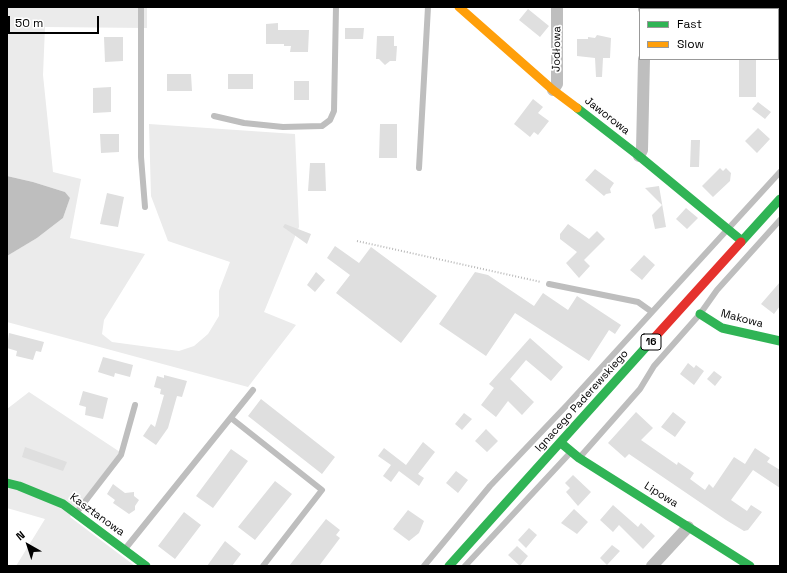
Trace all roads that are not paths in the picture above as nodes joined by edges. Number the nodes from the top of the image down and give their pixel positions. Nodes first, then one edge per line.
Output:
1 (141, 7) edge
2 (336, 7) edge
3 (428, 7) edge
4 (459, 7) edge
5 (558, 7) edge
6 (644, 60) edge
7 (553, 90) junction
8 (214, 116) dead end
9 (639, 156) junction
10 (419, 168) dead end
11 (780, 172) edge
12 (780, 199) edge
13 (145, 207) dead end
14 (780, 220) edge
15 (727, 230) junction
16 (742, 241) junction
17 (549, 284) road end
18 (652, 312) junction
19 (700, 314) junction
20 (780, 341) edge
21 (253, 390) dead end
22 (135, 405) dead end
23 (231, 418) junction
24 (561, 443) junction
25 (575, 455) junction
26 (7, 483) edge
27 (76, 514) junction
28 (688, 527) junction
29 (125, 550) junction
30 (146, 566) edge
31 (263, 566) edge
32 (424, 566) edge
33 (449, 566) edge
34 (465, 566) edge
35 (652, 566) edge
36 (750, 566) edge

1 - 13 lane
2 - 8 lane
3 - 10 lane
4 - 7 street, Jaworowa
5 - 7 street, Jodłowa
6 - 9 street
7 - 9 street, Jaworowa
9 - 15 street, Jaworowa
11 - 15 lane
12 - 16 street, Ignacego Paderewskiego / 16
14 - 19 lane
15 - 16 street, Jaworowa
15 - 18 lane
16 - 24 street, Ignacego Paderewskiego / 16
17 - 18 lane
18 - 32 lane
19 - 20 street, Makowa
19 - 25 lane
21 - 23 lane
22 - 27 lane
23 - 29 lane
23 - 31 lane
24 - 25 street, Lipowa
24 - 33 street, Ignacego Paderewskiego / 16
25 - 28 street, Lipowa
25 - 34 lane
26 - 27 street, Kasztanowa
27 - 29 street, Kasztanowa
28 - 35 street
28 - 36 street, Lipowa
29 - 30 street, Kasztanowa

